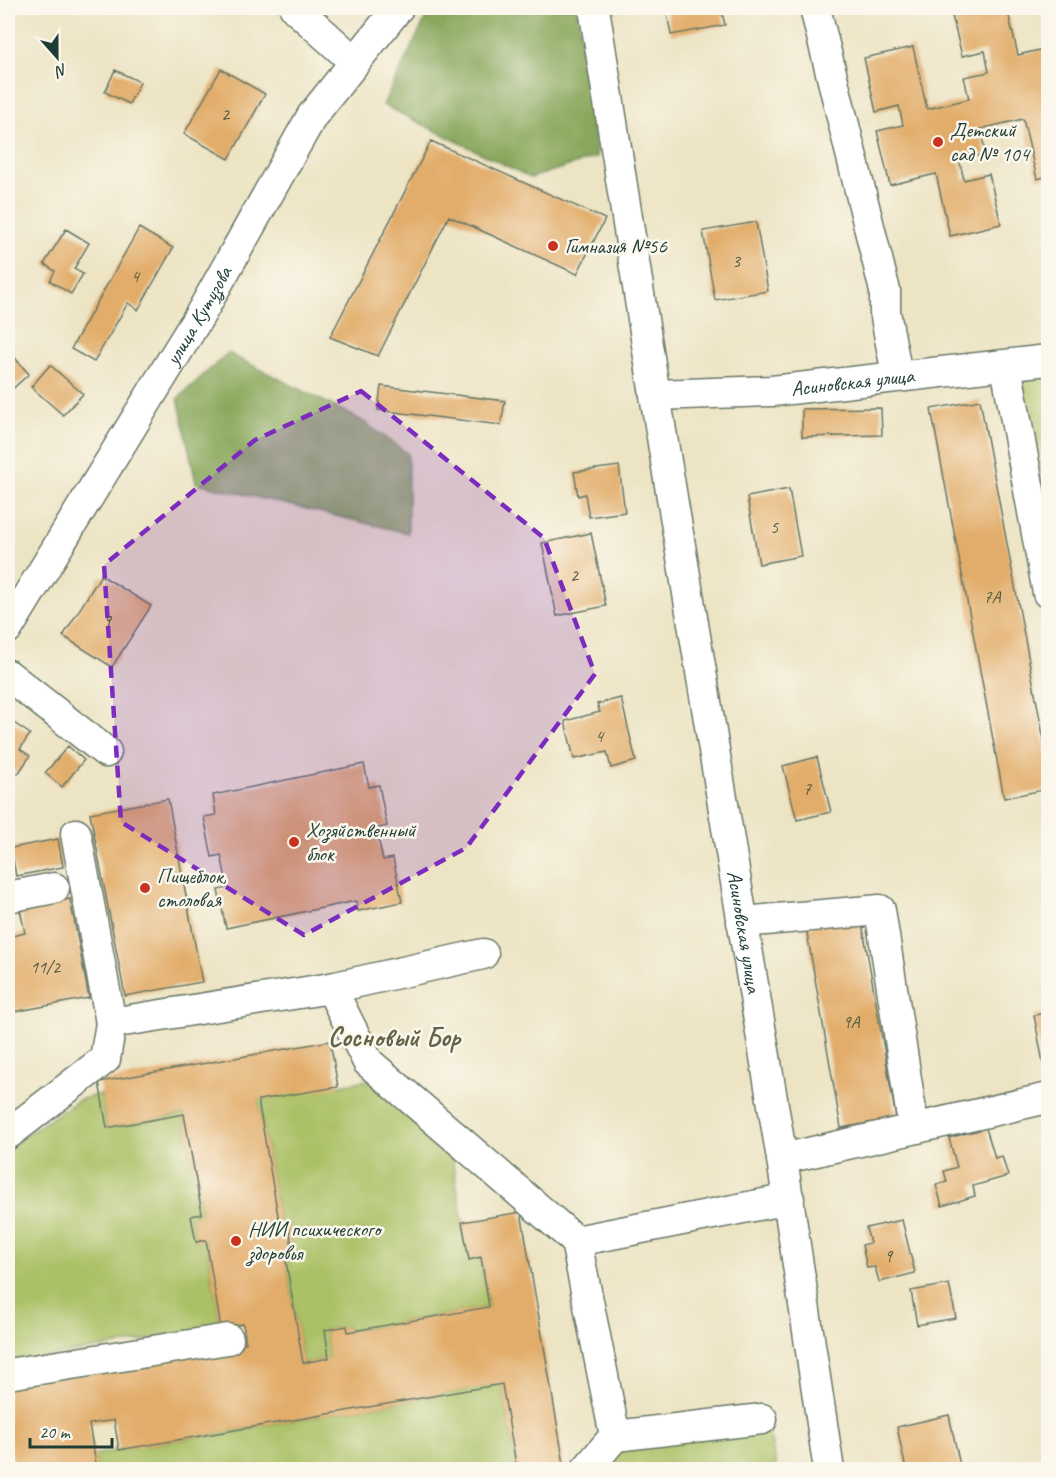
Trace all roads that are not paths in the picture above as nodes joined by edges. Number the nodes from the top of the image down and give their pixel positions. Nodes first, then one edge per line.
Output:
1 (295, 8) edge
2 (398, 8) edge
3 (594, 8) edge
4 (815, 8) edge
5 (355, 62) junction
6 (1048, 360) edge
7 (1006, 366) junction
8 (897, 375) junction
9 (655, 395) junction
10 (1048, 593) edge
11 (11, 614) edge
12 (8, 675) edge
13 (106, 752) dead end
14 (76, 834) dead end
15 (54, 888) dead end
16 (8, 897) edge
17 (742, 922) junction
18 (483, 954) dead end
19 (332, 988) junction
20 (111, 1023) junction
21 (1048, 1098) edge
22 (911, 1111) dead end
23 (8, 1134) edge
24 (782, 1159) junction
25 (789, 1199) junction
26 (576, 1241) junction
27 (228, 1339) dead end
28 (8, 1374) edge
29 (762, 1419) dead end
30 (615, 1436) junction
31 (586, 1470) edge
32 (828, 1470) edge

1 - 5 street
2 - 5 street, улица Кутузова
3 - 9 street, Асиновская улица
4 - 8 street
5 - 11 street, улица Кутузова
6 - 7 street, Асиновская улица
7 - 8 street, Асиновская улица
7 - 10 street
8 - 9 street, Асиновская улица
9 - 17 street, Асиновская улица
12 - 13 street
14 - 20 street
15 - 16 street
17 - 22 street
17 - 24 street, Асиновская улица
18 - 19 street
19 - 20 street
19 - 26 street
20 - 23 street
21 - 24 street
24 - 25 street, Асиновская улица
25 - 26 street
25 - 32 street, Асиновская улица
26 - 30 street
27 - 28 street
29 - 30 street
30 - 31 street

